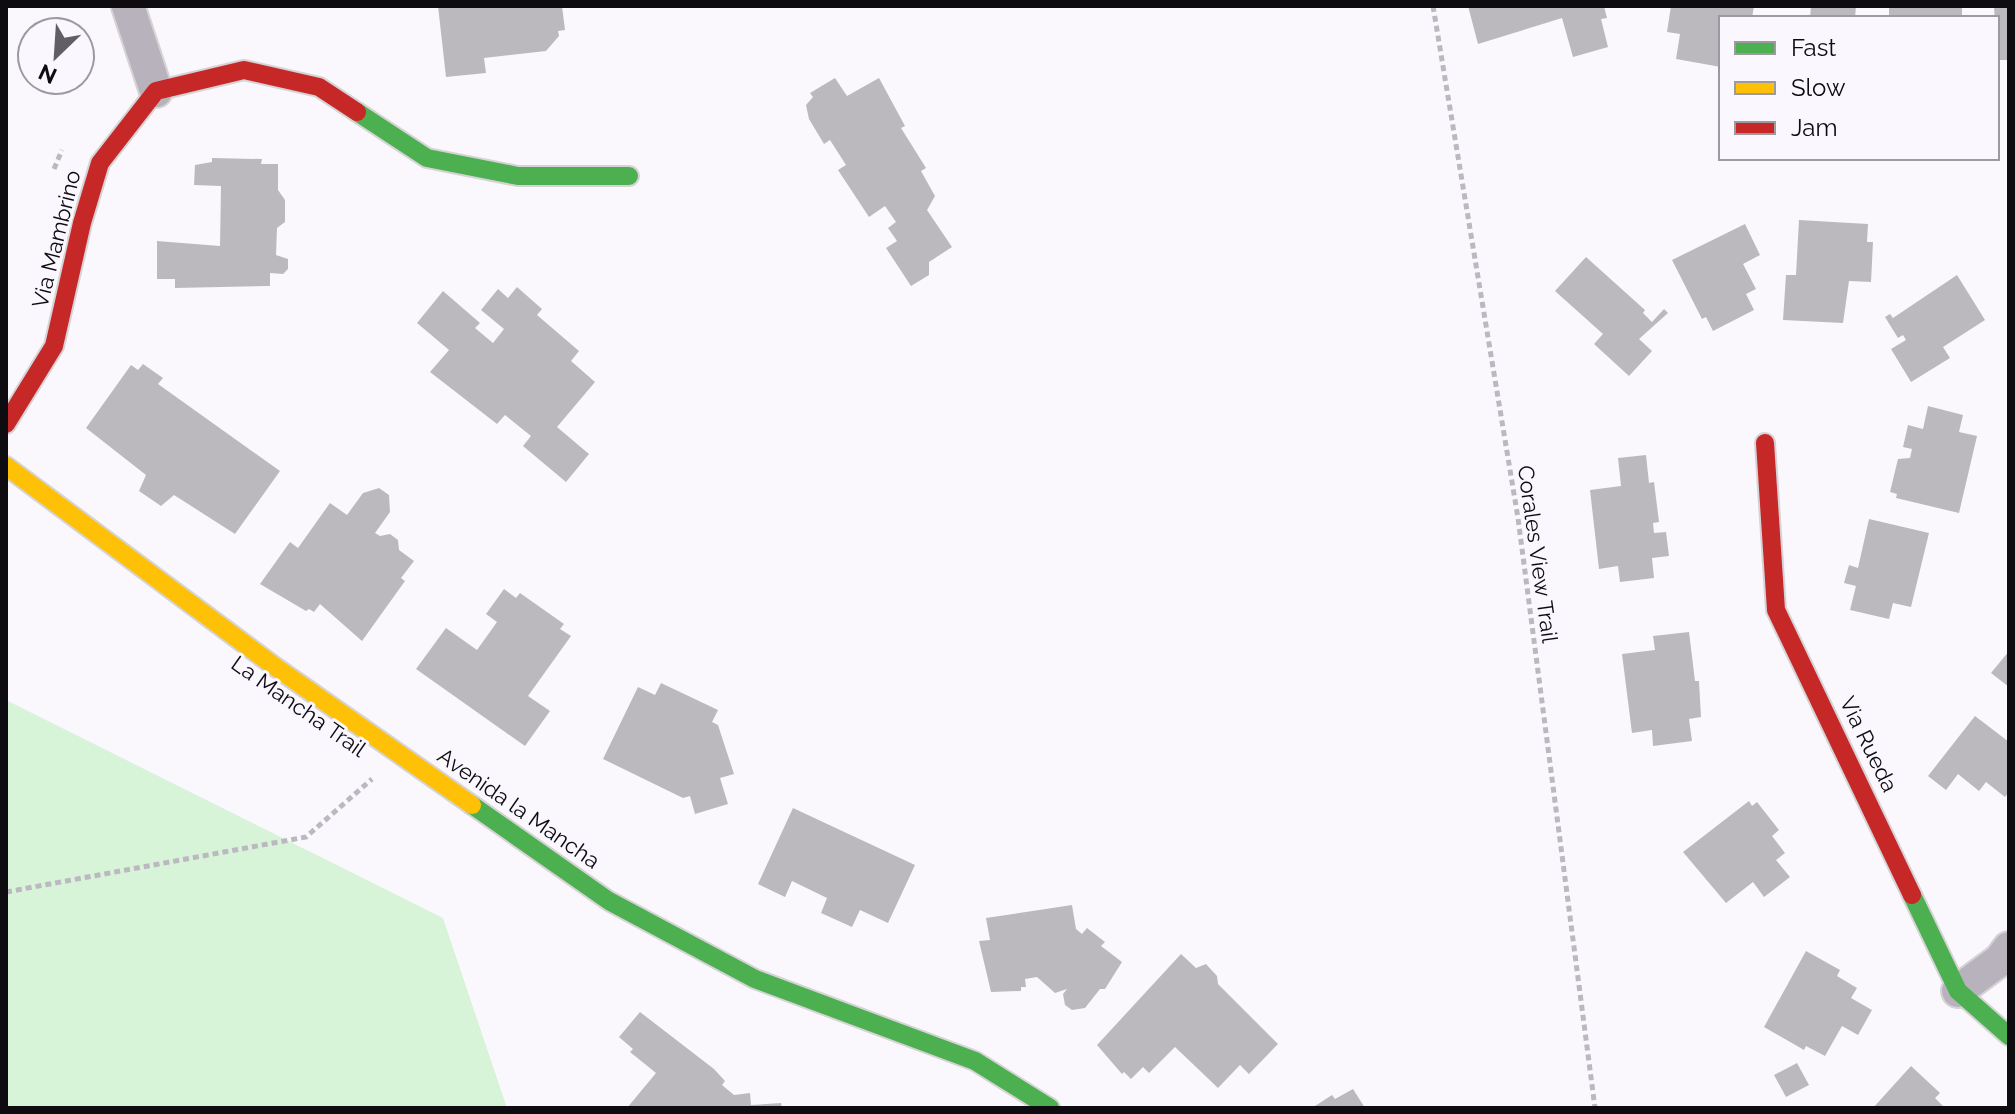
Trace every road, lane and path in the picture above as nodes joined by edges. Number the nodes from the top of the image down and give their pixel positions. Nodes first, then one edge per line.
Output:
1 (128, 6) edge
2 (1433, 6) edge
3 (156, 91) junction
4 (629, 176) dead end
5 (6, 424) edge
6 (1765, 443) dead end
7 (6, 466) edge
8 (360, 769) dead end
9 (6, 892) edge
10 (2009, 948) edge
11 (1958, 991) junction
12 (2009, 1036) edge
13 (1050, 1108) edge
14 (1595, 1108) edge

1 - 3 street
2 - 14 path, Corales View Trail
3 - 4 street
3 - 5 street, Via Mambrino
6 - 11 street, Via Rueda
7 - 13 street, Avenida la Mancha
8 - 9 path, La Mancha Trail
10 - 11 street
11 - 12 street, Via Rueda

